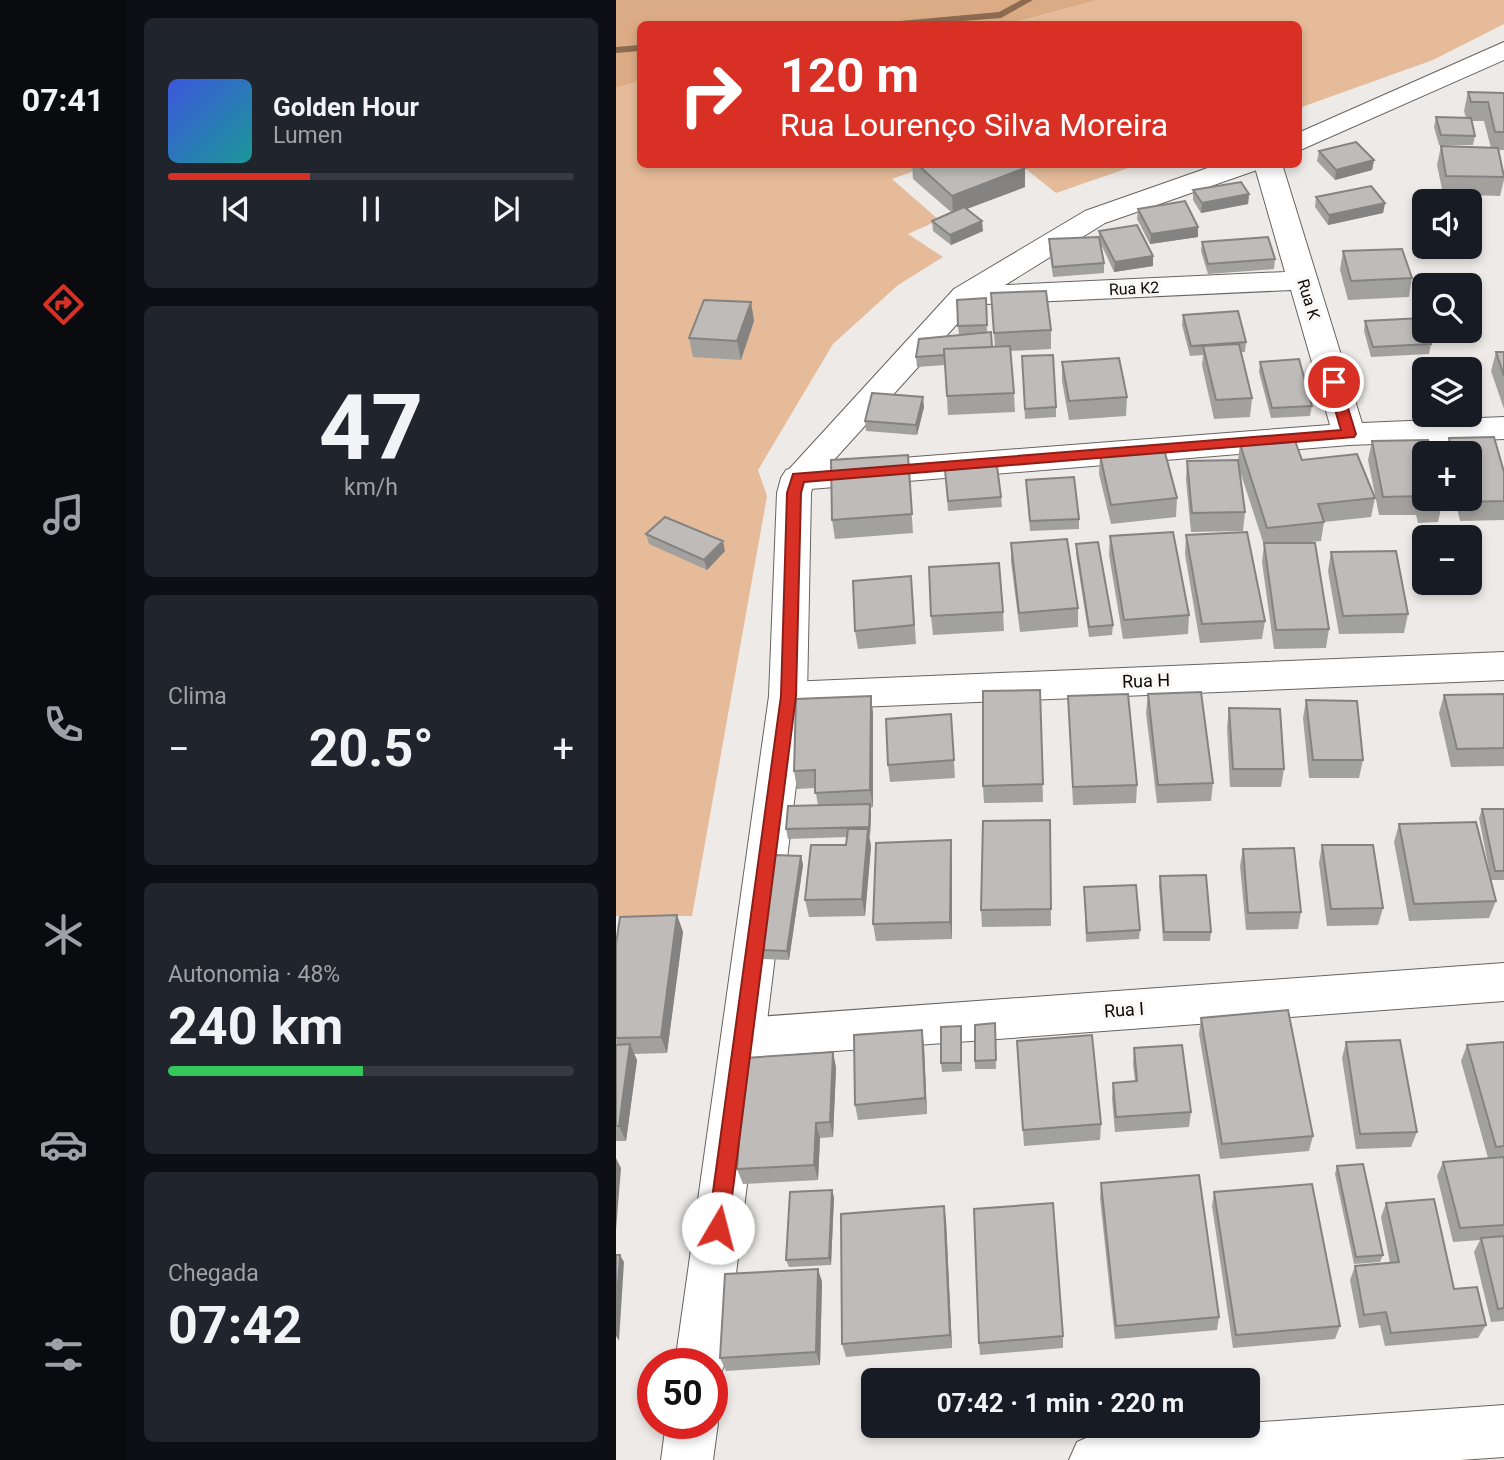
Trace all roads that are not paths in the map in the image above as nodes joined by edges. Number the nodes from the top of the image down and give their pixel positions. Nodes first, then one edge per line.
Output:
1 (1504, 50) edge
2 (1302, 141) edge
3 (1236, 168) edge
4 (1269, 168) edge
5 (1303, 280) junction
6 (965, 296) junction
7 (1504, 428) edge
8 (1349, 434) junction
9 (798, 478) junction
10 (1504, 666) edge
11 (788, 696) junction
12 (1504, 982) edge
13 (743, 1038) junction
14 (702, 1348) edge
15 (1504, 1431) edge
16 (690, 1439) edge
17 (687, 1460) edge
18 (1095, 1460) edge

1 - 2 street
3 - 6 street
4 - 5 street, Rua K
5 - 6 street, Rua K2
5 - 8 street, Rua K
6 - 9 street
7 - 8 street
8 - 9 street
9 - 11 street
10 - 11 street, Rua H
11 - 13 street
12 - 13 street, Rua I
13 - 14 street
15 - 18 street
16 - 17 street

